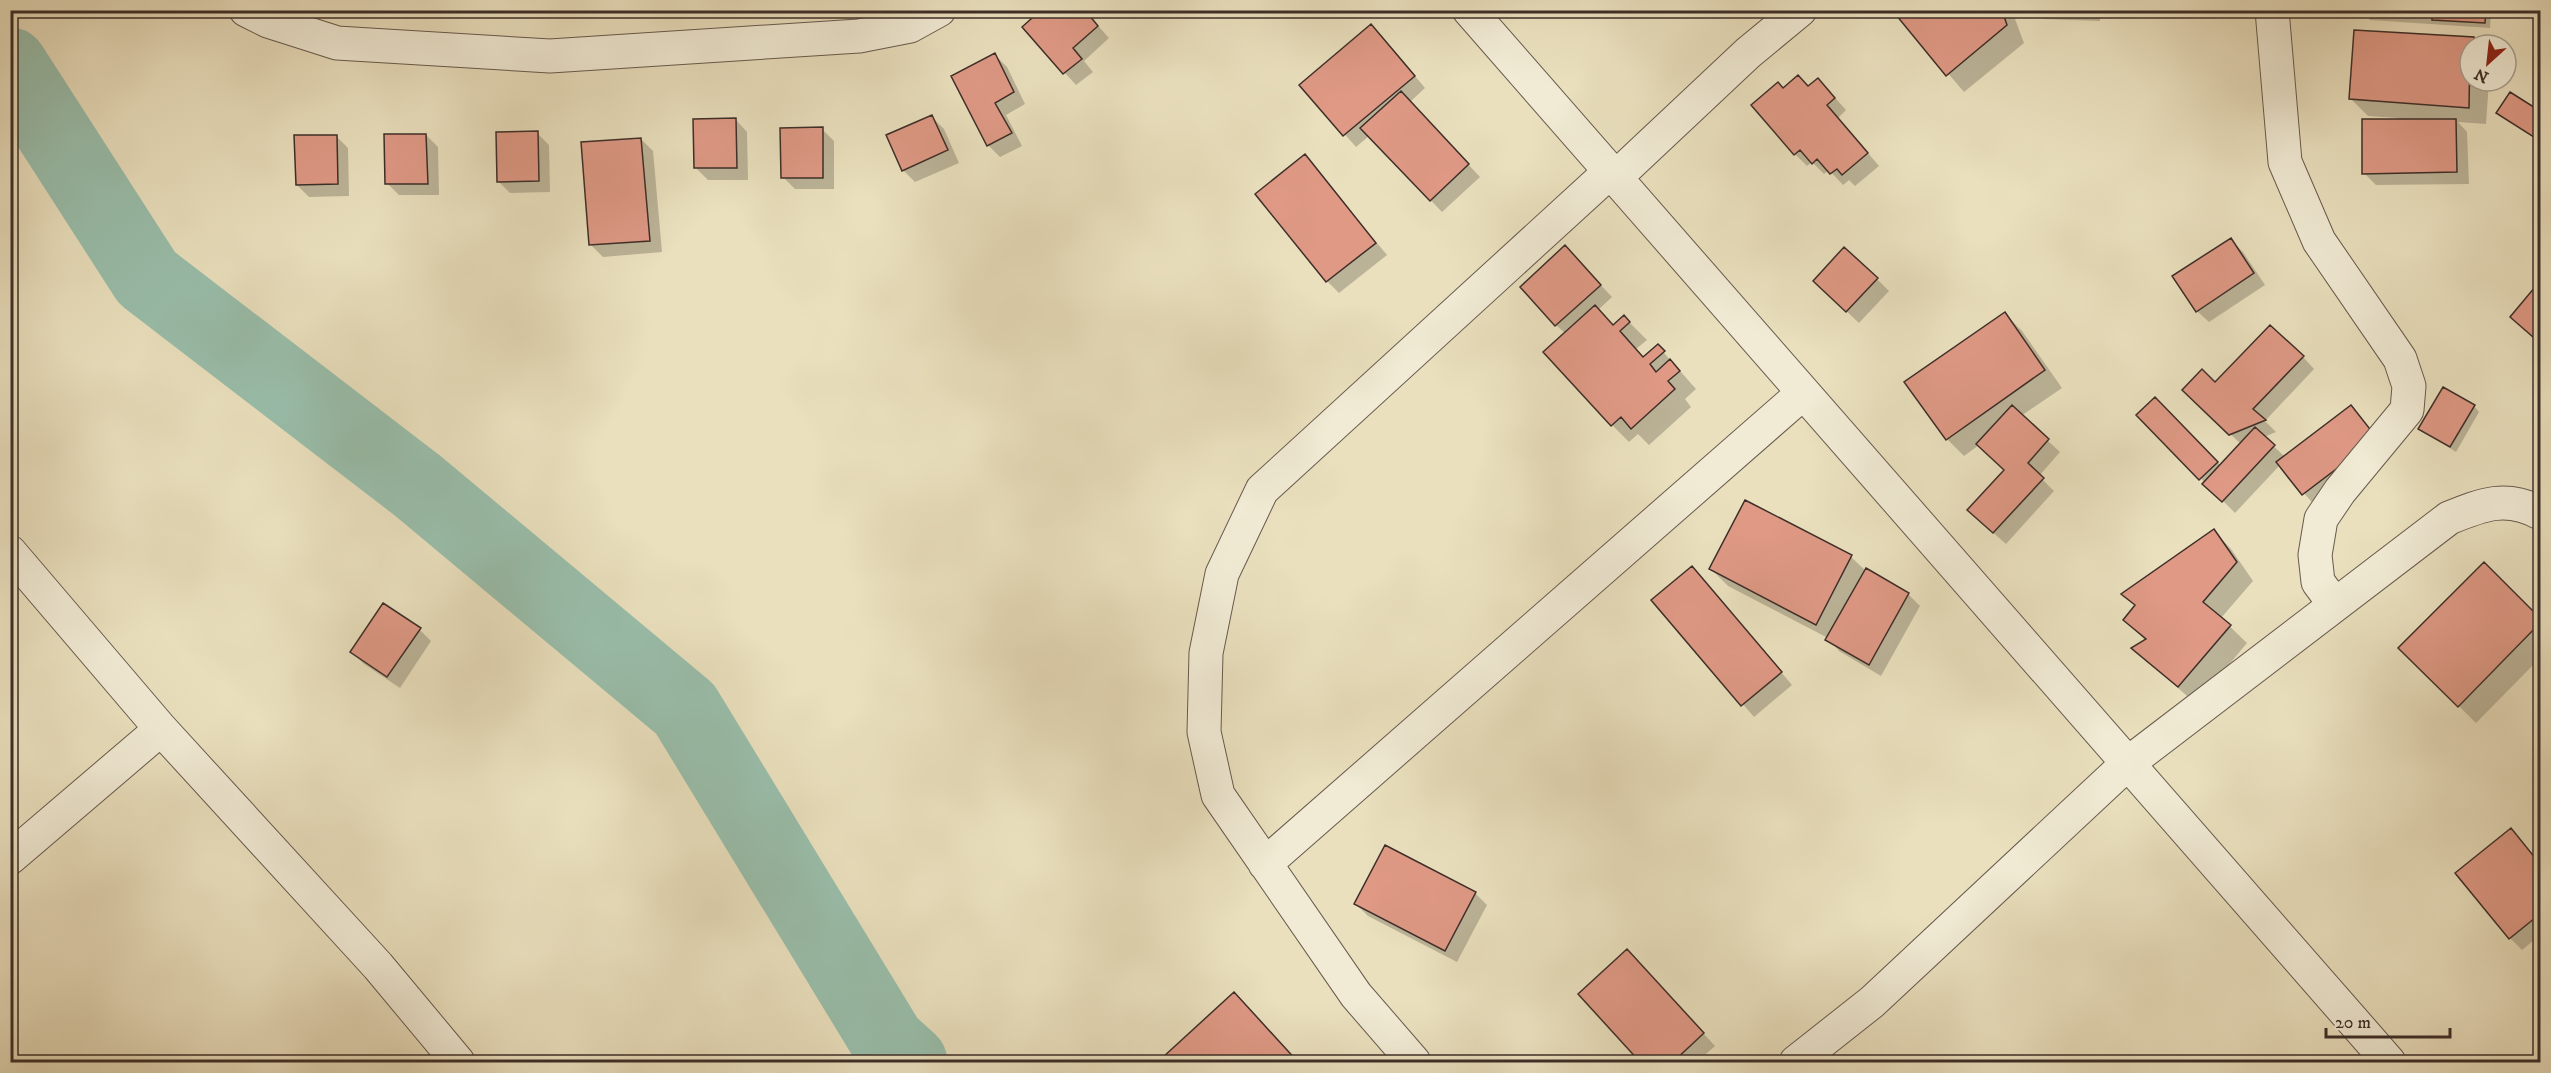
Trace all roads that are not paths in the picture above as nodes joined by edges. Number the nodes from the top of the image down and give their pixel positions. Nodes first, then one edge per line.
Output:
1 (246, 10) edge
2 (939, 10) edge
3 (1469, 10) edge
4 (1800, 10) edge
5 (2272, 10) edge
6 (1615, 178) junction
7 (1803, 393) junction
8 (2541, 513) edge
9 (10, 552) edge
10 (2335, 605) junction
11 (161, 729) junction
12 (2127, 764) junction
13 (10, 858) edge
14 (1265, 864) junction
15 (458, 1062) edge
16 (1414, 1062) edge
17 (1796, 1062) edge
18 (2389, 1062) edge

1 - 2 street
3 - 6 street
4 - 6 street
5 - 10 street
6 - 7 street
6 - 14 street
7 - 12 street
7 - 14 street
8 - 10 street
9 - 11 street
10 - 12 street
11 - 13 street
11 - 15 street
12 - 17 street
12 - 18 street
14 - 16 street

